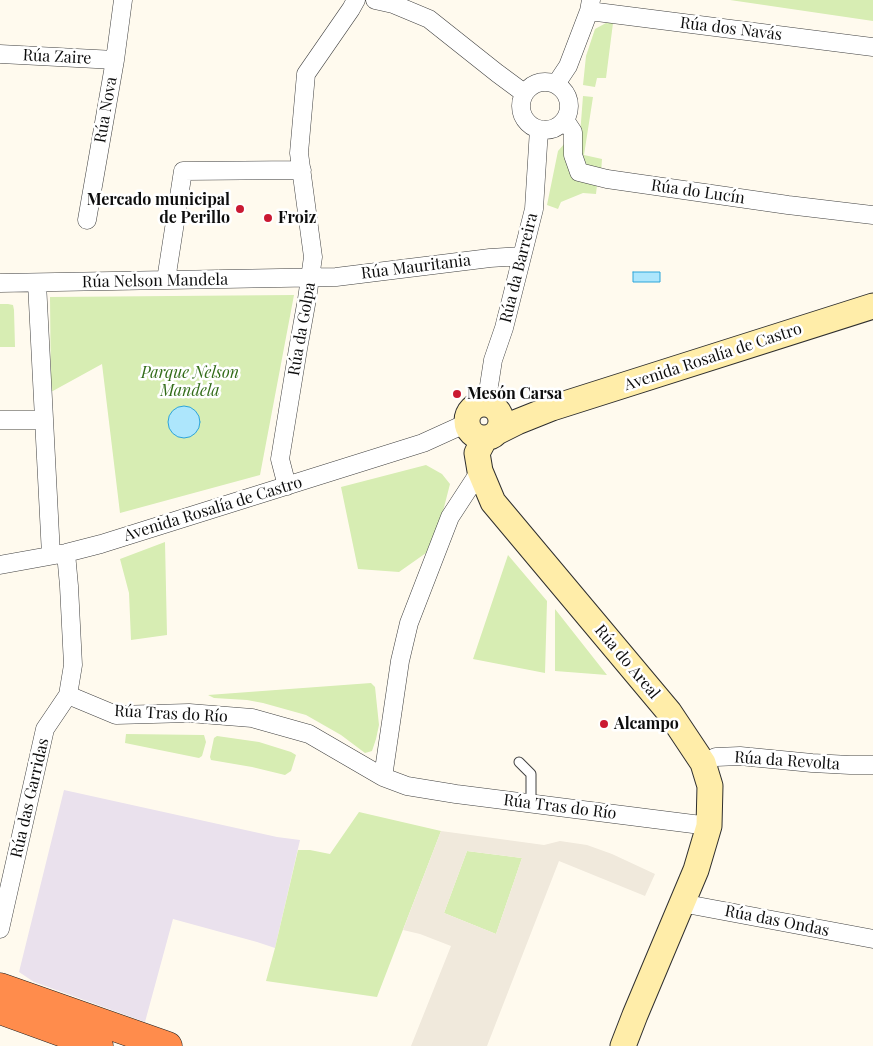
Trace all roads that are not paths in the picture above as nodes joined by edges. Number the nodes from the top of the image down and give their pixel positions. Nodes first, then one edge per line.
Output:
1 (123, 0) edge
2 (356, 0) edge
3 (375, 0) edge
4 (590, 6) edge
5 (873, 47) edge
6 (0, 54) edge
7 (115, 60) junction
8 (556, 84) junction
9 (524, 93) junction
10 (565, 120) junction
11 (539, 129) junction
12 (302, 170) junction
13 (873, 215) edge
14 (87, 220) dead end
15 (522, 256) junction
16 (311, 278) junction
17 (166, 280) junction
18 (0, 283) edge
19 (37, 283) junction
20 (873, 306) edge
21 (0, 420) edge
22 (44, 420) junction
23 (485, 425) junction
24 (480, 471) junction
25 (286, 486) junction
26 (59, 554) junction
27 (0, 565) edge
28 (68, 695) junction
29 (519, 762) dead end
30 (703, 763) junction
31 (873, 765) edge
32 (383, 777) junction
33 (531, 804) junction
34 (709, 826) junction
35 (681, 903) junction
36 (0, 929) edge
37 (873, 939) edge
38 (1, 992) edge
39 (0, 1018) edge
40 (73, 1046) edge
41 (99, 1046) edge
42 (138, 1046) edge
43 (168, 1046) edge
44 (624, 1046) edge

1 - 7 street, Rúa Nova
2 - 12 street, Rúa da Golpa
3 - 9 street
4 - 5 street, Rúa dos Navás
4 - 8 street
6 - 7 street, Rúa Zaire
7 - 14 street, Rúa Nova
8 - 9 street
8 - 10 street
9 - 11 street
10 - 11 street
10 - 13 street, Rúa do Lucín
11 - 15 street, Rúa da Barreira
12 - 16 street, Rúa da Golpa
12 - 17 street
15 - 16 street, Rúa Mauritania
15 - 23 street, Rúa da Barreira
16 - 17 street, Rúa Nelson Mandela
16 - 25 street, Rúa da Golpa
17 - 19 street, Rúa Nelson Mandela
18 - 19 street, Rúa Nelson Mandela
19 - 22 street
20 - 23 street, Avenida Rosalía de Castro
21 - 22 street
22 - 26 street
23 - 24 street, Rúa do Areal
23 - 25 street, Avenida Rosalía de Castro
24 - 30 street, Rúa do Areal
24 - 32 street
25 - 26 street, Avenida Rosalía de Castro
26 - 27 street, Avenida Rosalía de Castro
26 - 28 street, Rúa das Garridas
28 - 32 street, Rúa Tras do Río
28 - 36 street, Rúa das Garridas
29 - 33 lane
30 - 31 street, Rúa da Revolta
30 - 34 street, Rúa do Areal
32 - 33 street, Rúa Tras do Río
33 - 34 street, Rúa Tras do Río
34 - 35 street, Rúa do Areal
35 - 37 street, Rúa das Ondas
35 - 44 street, Rúa do Areal
38 - 41 highway
38 - 42 highway
38 - 43 highway
39 - 40 highway

